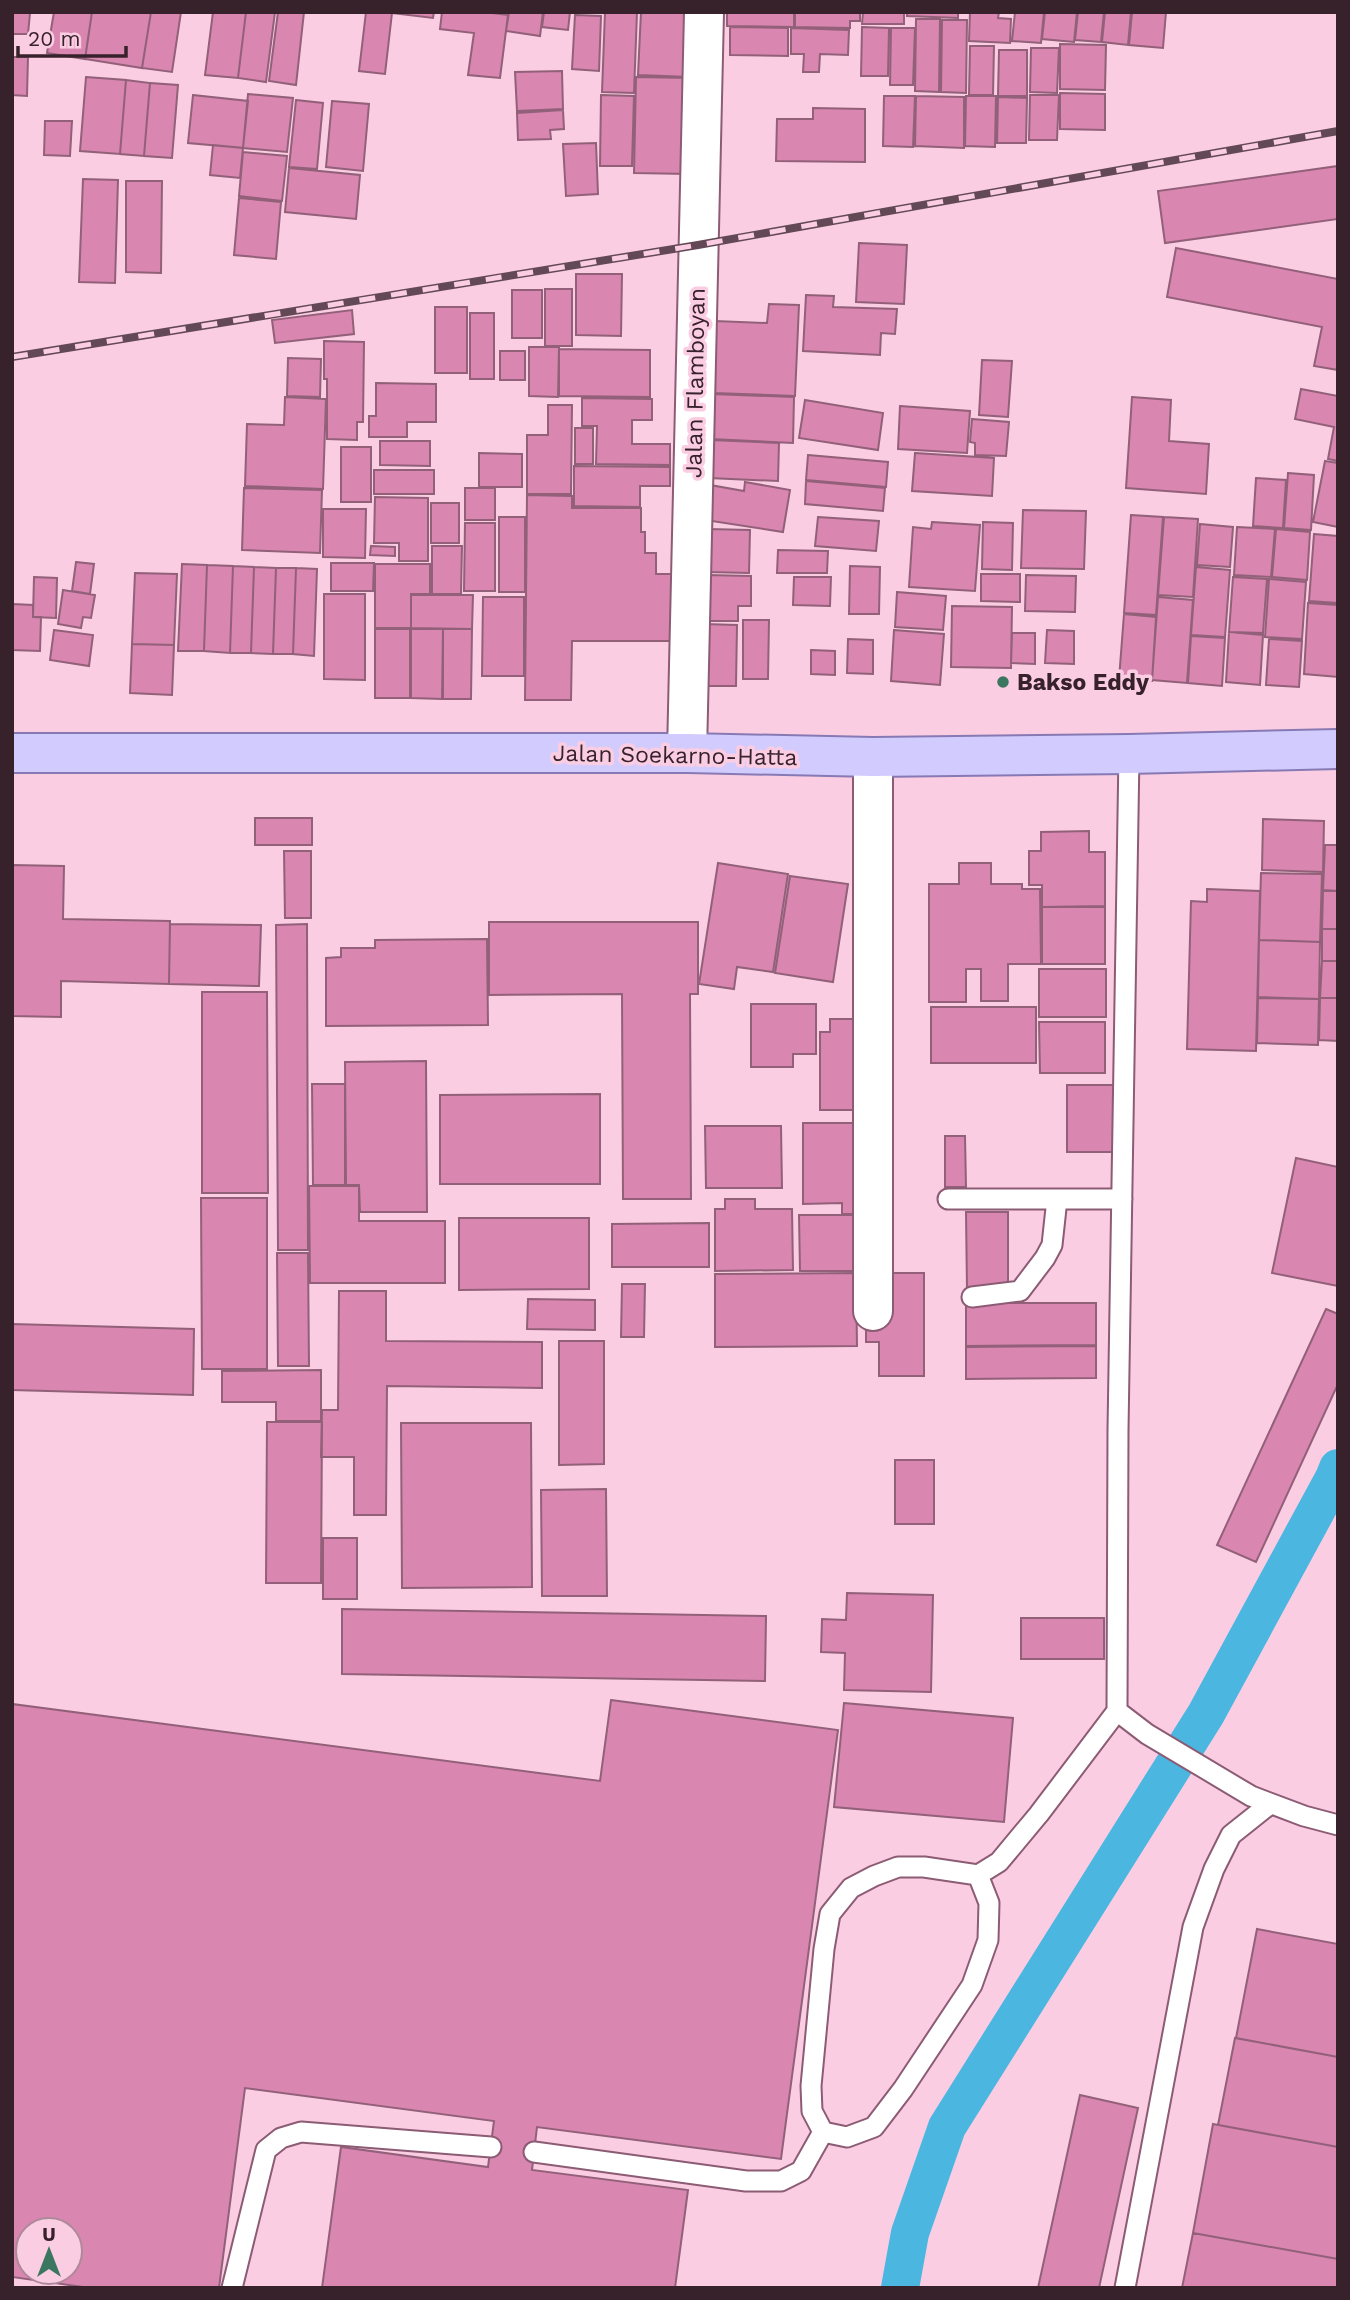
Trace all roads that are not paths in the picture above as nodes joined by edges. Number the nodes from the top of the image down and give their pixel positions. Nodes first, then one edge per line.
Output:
1 (704, 12) edge
2 (1338, 749) edge
3 (12, 753) edge
4 (687, 753) junction
5 (1129, 754) junction
6 (873, 757) junction
7 (948, 1199) dead end
8 (1057, 1199) junction
9 (1122, 1199) junction
10 (972, 1297) dead end
11 (873, 1311) dead end
12 (1117, 1712) junction
13 (1270, 1804) junction
14 (1338, 1825) edge
15 (978, 1875) junction
16 (823, 2132) junction
17 (491, 2147) dead end
18 (534, 2152) dead end
19 (232, 2288) edge
20 (1125, 2288) edge

1 - 4 street, Jalan Flamboyan
2 - 5 main road, Jalan Soekarno-Hatta
3 - 4 main road, Jalan Soekarno-Hatta
4 - 6 main road, Jalan Soekarno-Hatta
5 - 6 main road, Jalan Soekarno-Hatta
5 - 9 lane
6 - 11 street
7 - 8 lane
8 - 9 lane
8 - 10 lane
9 - 12 lane
12 - 13 lane
12 - 15 lane
13 - 14 lane
13 - 20 lane
15 - 16 lane
15 - 16 lane
16 - 18 lane
17 - 19 lane

